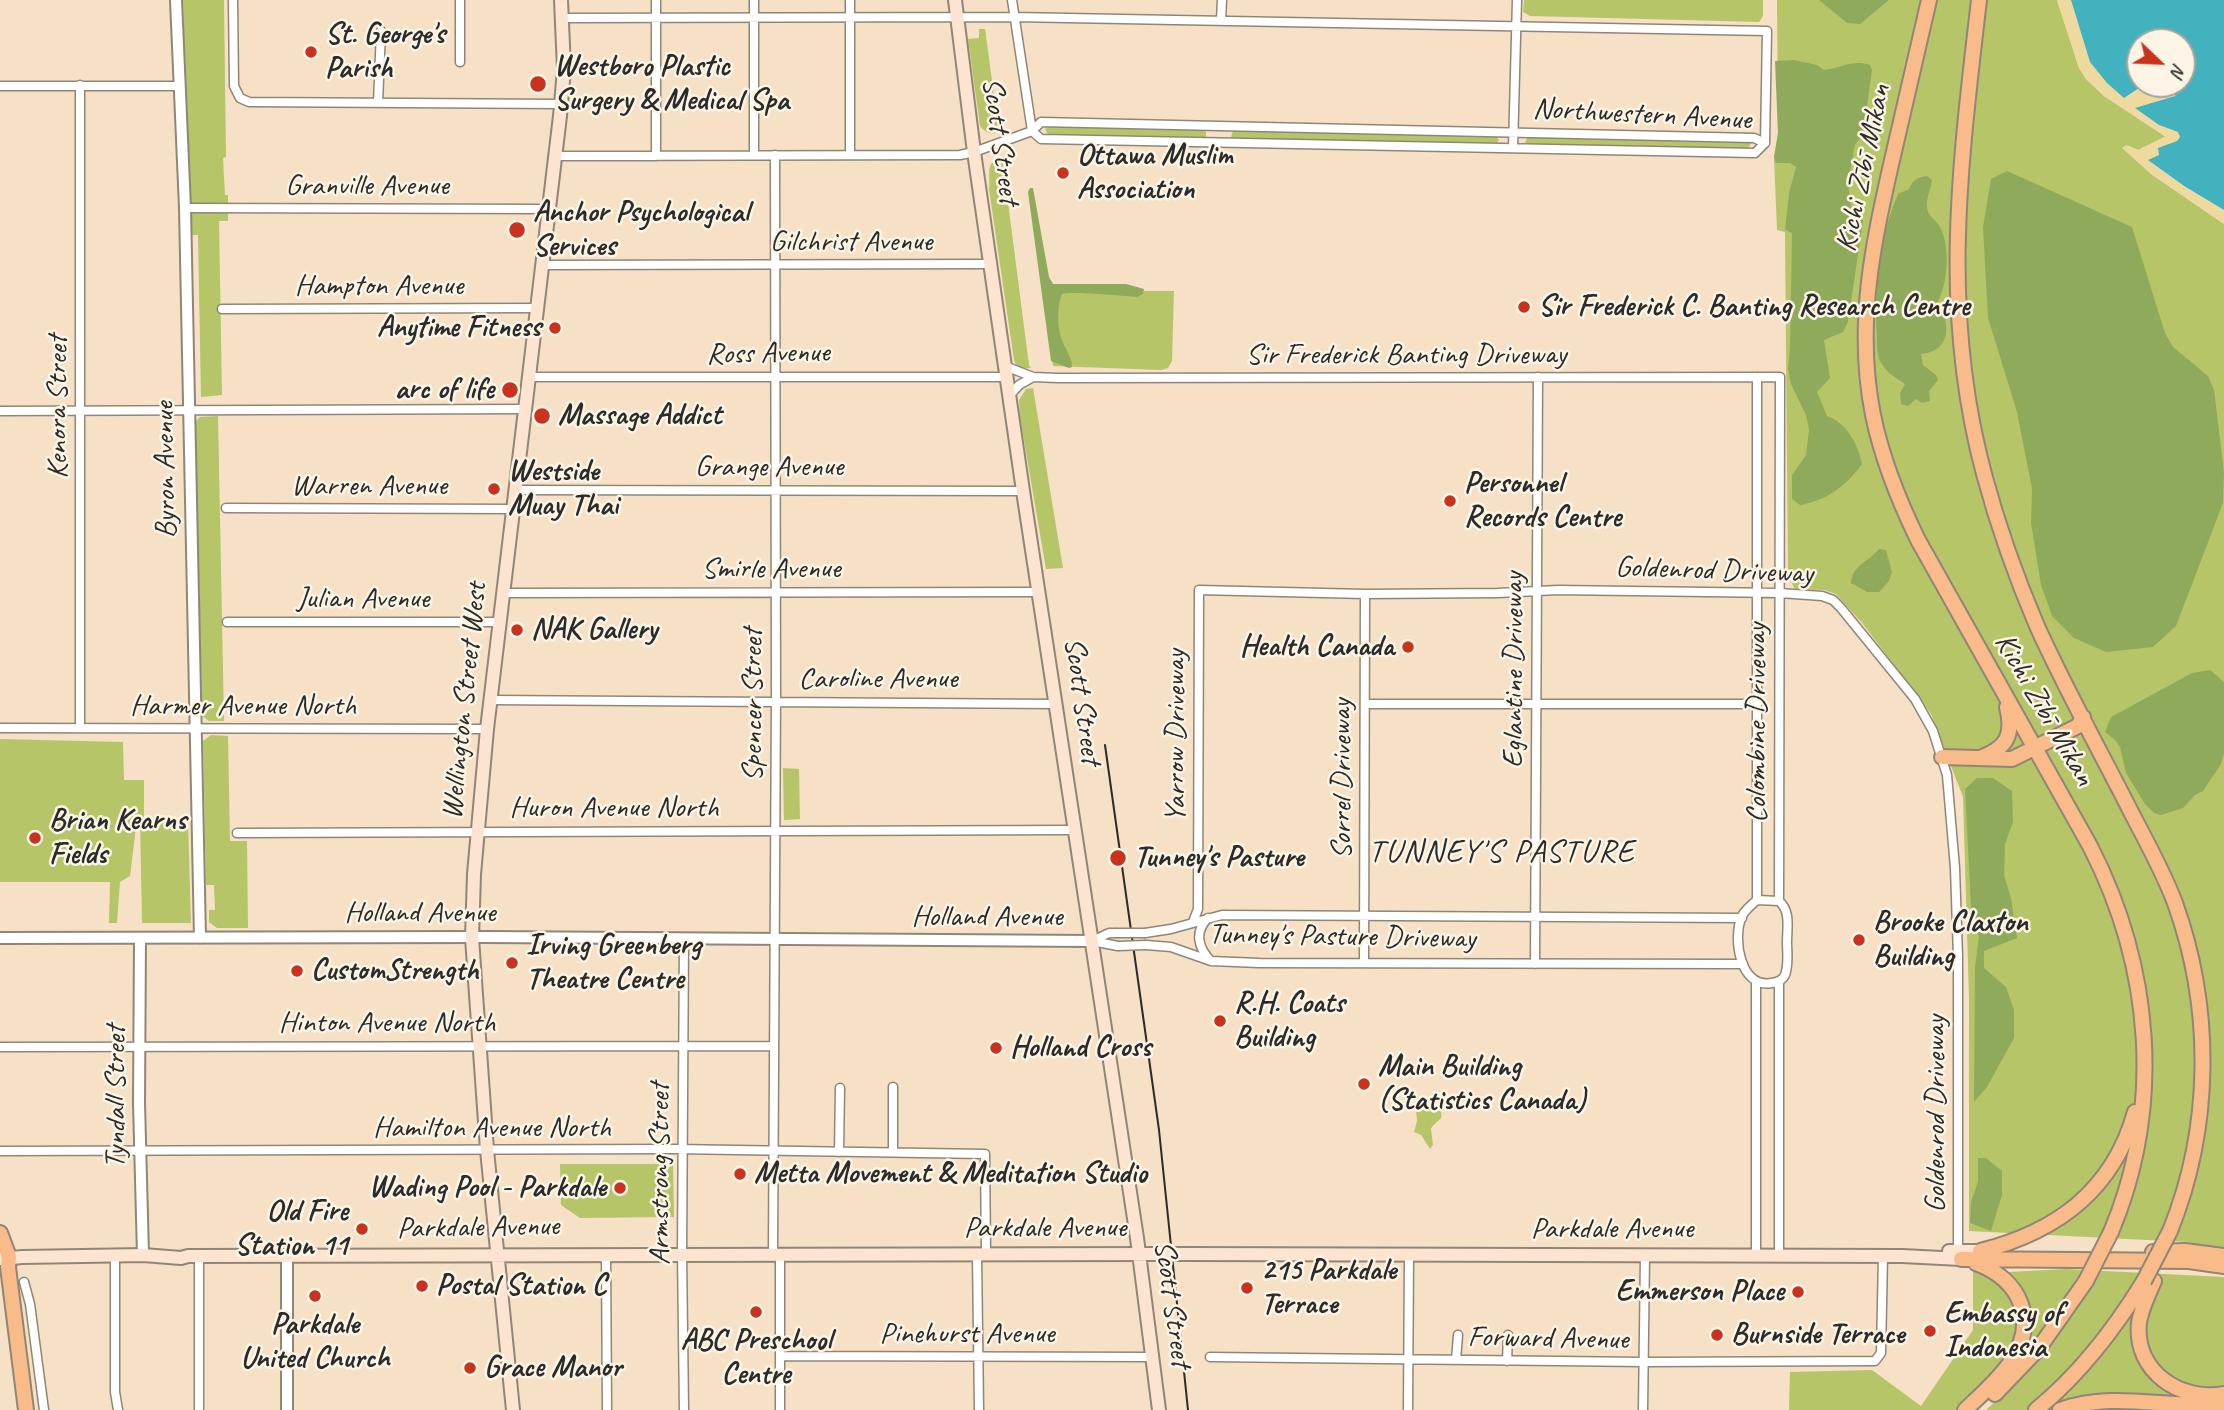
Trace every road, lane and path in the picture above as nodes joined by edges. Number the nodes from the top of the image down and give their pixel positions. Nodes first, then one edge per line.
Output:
1 (176, 0) edge
2 (233, 0) edge
3 (460, 0) edge
4 (561, 0) edge
5 (656, 0) edge
6 (754, 0) edge
7 (850, 0) edge
8 (955, 0) edge
9 (1012, 0) edge
10 (1222, 0) edge
11 (1517, 0) edge
12 (1929, 0) edge
13 (1979, 0) edge
14 (656, 17) junction
15 (754, 17) junction
16 (850, 17) junction
17 (1014, 17) junction
18 (562, 18) junction
19 (957, 18) junction
20 (1221, 21) junction
21 (1516, 26) junction
22 (381, 31) dead end
23 (460, 62) dead end
24 (80, 85) junction
25 (0, 86) edge
26 (179, 86) junction
27 (378, 103) junction
28 (561, 104) junction
29 (1218, 126) junction
30 (1032, 131) junction
31 (1513, 132) junction
32 (1217, 142) junction
33 (1765, 143) junction
34 (1513, 148) junction
35 (974, 152) junction
36 (850, 154) junction
37 (754, 155) junction
38 (775, 155) junction
39 (556, 156) junction
40 (656, 156) junction
41 (185, 208) junction
42 (548, 209) junction
43 (991, 264) junction
44 (543, 265) junction
45 (774, 265) junction
46 (537, 308) junction
47 (222, 309) dead end
48 (1006, 371) junction
49 (775, 376) junction
50 (529, 377) junction
51 (1033, 377) junction
52 (1538, 377) junction
53 (1757, 377) junction
54 (1780, 377) joint
55 (1009, 396) junction
56 (525, 409) junction
57 (0, 411) edge
58 (81, 411) junction
59 (189, 411) junction
60 (516, 490) junction
61 (774, 490) junction
62 (1023, 491) junction
63 (226, 508) dead end
64 (513, 509) junction
65 (1199, 590) joint
66 (1537, 591) junction
67 (1040, 592) junction
68 (503, 593) junction
69 (775, 593) junction
70 (1757, 593) junction
71 (1780, 593) junction
72 (1365, 594) junction
73 (227, 621) dead end
74 (499, 622) junction
75 (2004, 694) junction
76 (490, 700) junction
77 (776, 701) junction
78 (1056, 704) junction
79 (1365, 704) junction
80 (1536, 704) junction
81 (1756, 704) junction
82 (2083, 717) junction
83 (0, 728) edge
84 (80, 728) junction
85 (196, 728) junction
86 (487, 729) junction
87 (2036, 748) junction
88 (1942, 757) junction
89 (1978, 758) junction
90 (775, 830) junction
91 (1074, 830) junction
92 (476, 831) junction
93 (237, 833) dead end
94 (1757, 900) junction
95 (1779, 901) junction
96 (1364, 916) junction
97 (1209, 917) junction
98 (1535, 917) junction
99 (1742, 918) junction
100 (1193, 922) junction
101 (0, 938) edge
102 (140, 938) junction
103 (472, 938) junction
104 (200, 939) junction
105 (684, 939) junction
106 (776, 939) junction
107 (1092, 941) junction
108 (1211, 961) junction
109 (1364, 963) junction
110 (1535, 964) junction
111 (1743, 964) junction
112 (1756, 981) junction
113 (1779, 981) junction
114 (480, 1045) junction
115 (683, 1046) junction
116 (774, 1046) junction
117 (0, 1047) edge
118 (139, 1047) junction
119 (2145, 1074) junction
120 (893, 1087) dead end
121 (840, 1088) dead end
122 (140, 1150) junction
123 (487, 1150) junction
124 (683, 1150) junction
125 (0, 1151) edge
126 (774, 1151) junction
127 (839, 1152) junction
128 (893, 1152) junction
129 (0, 1233) edge
130 (1980, 1251) junction
131 (496, 1254) junction
132 (607, 1254) junction
133 (682, 1254) junction
134 (776, 1254) junction
135 (981, 1254) junction
136 (1139, 1254) junction
137 (115, 1255) junction
138 (146, 1255) junction
139 (1409, 1255) junction
140 (1645, 1255) junction
141 (1960, 1255) junction
142 (194, 1256) junction
143 (287, 1256) junction
144 (1756, 1256) junction
145 (1779, 1256) junction
146 (1882, 1256) junction
147 (2224, 1256) edge
148 (3, 1257) edge
149 (2224, 1266) edge
150 (2149, 1281) junction
151 (24, 1282) dead end
152 (1458, 1335) dead end
153 (1508, 1335) dead end
154 (782, 1356) junction
155 (979, 1357) junction
156 (1153, 1357) junction
157 (1210, 1357) dead end
158 (1409, 1360) junction
159 (1456, 1360) junction
160 (1507, 1361) junction
161 (1644, 1363) junction
162 (2224, 1394) edge
163 (2224, 1404) edge
164 (26, 1410) edge
165 (44, 1410) edge
166 (118, 1410) edge
167 (199, 1410) edge
168 (287, 1410) edge
169 (513, 1410) edge
170 (607, 1410) edge
171 (684, 1410) edge
172 (780, 1410) edge
173 (979, 1410) edge
174 (1159, 1410) edge
175 (1408, 1410) edge
176 (1643, 1410) edge
177 (1965, 1410) edge
178 (1976, 1410) edge
179 (2036, 1410) edge
180 (2060, 1410) edge

1 - 26 street, Byron Avenue
2 - 27 street
3 - 23 street
4 - 18 main road, Wellington Street West
5 - 14 street
6 - 15 street
7 - 16 street
8 - 19 main road, Scott Street
9 - 17 street
10 - 20 street
11 - 21 street
12 - 75 highway, Kichi Zībī Mīkan
13 - 82 highway, Kichi Zībī Mīkan
14 - 15 street
14 - 18 street
14 - 40 street
15 - 16 street
15 - 37 street
16 - 19 street
16 - 36 street
17 - 19 street
17 - 20 street
17 - 30 street
18 - 28 main road, Wellington Street West
19 - 35 main road, Scott Street
20 - 21 street
21 - 31 street
21 - 33 street
22 - 27 street
24 - 25 street
24 - 26 street
24 - 58 street, Kenora Street
26 - 41 street, Byron Avenue
27 - 28 street
28 - 39 main road, Wellington Street West
29 - 30 street, Northwestern Avenue
29 - 31 street, Northwestern Avenue
29 - 32 street
30 - 32 street, Northwestern Avenue
30 - 35 street, Northwestern Avenue
31 - 33 street, Northwestern Avenue
31 - 34 street
32 - 34 street, Northwestern Avenue
33 - 34 street, Northwestern Avenue
35 - 36 street, Northwestern Avenue
35 - 43 main road, Scott Street
36 - 38 street, Northwestern Avenue
37 - 38 street, Northwestern Avenue
37 - 40 street, Northwestern Avenue
38 - 45 street, Spencer Street
39 - 40 street, Northwestern Avenue
39 - 42 main road, Wellington Street West
41 - 42 street, Granville Avenue
41 - 59 street, Byron Avenue
42 - 44 main road, Wellington Street West
43 - 45 street, Gilchrist Avenue
43 - 48 main road, Scott Street
44 - 45 street, Gilchrist Avenue
44 - 46 main road, Wellington Street West
45 - 49 street, Spencer Street
46 - 47 street, Hampton Avenue
46 - 50 main road, Wellington Street West
48 - 49 street, Ross Avenue
48 - 51 street, Sir Frederick Banting Driveway
48 - 55 main road, Scott Street
49 - 50 street, Ross Avenue
49 - 61 street, Spencer Street
50 - 56 main road, Wellington Street West
51 - 52 street, Sir Frederick Banting Driveway
51 - 55 street
52 - 53 street, Sir Frederick Banting Driveway
52 - 66 street, Eglantine Driveway
53 - 54 street, Sir Frederick Banting Driveway
53 - 70 street, Colombine Driveway
54 - 71 street, Colombine Driveway
55 - 62 main road, Scott Street
56 - 59 street
56 - 60 main road, Wellington Street West
57 - 58 street
58 - 59 street
58 - 84 street, Kenora Street
59 - 85 street, Byron Avenue
60 - 61 street, Grange Avenue
60 - 64 main road, Wellington Street West
61 - 62 street, Grange Avenue
61 - 69 street, Spencer Street
62 - 67 main road, Scott Street
63 - 64 street, Warren Avenue
64 - 68 main road, Wellington Street West
65 - 72 street, Goldenrod Driveway
65 - 100 street, Yarrow Driveway
66 - 70 street, Goldenrod Driveway
66 - 72 street, Goldenrod Driveway
66 - 80 street, Eglantine Driveway
67 - 69 street, Smirle Avenue
67 - 78 main road, Scott Street
68 - 69 street, Smirle Avenue
68 - 74 main road, Wellington Street West
69 - 77 street, Spencer Street
70 - 71 street, Goldenrod Driveway
70 - 81 street, Colombine Driveway
71 - 88 street, Goldenrod Driveway
71 - 95 street, Colombine Driveway
72 - 79 street, Sorrel Driveway
73 - 74 street, Julian Avenue
74 - 76 main road, Wellington Street West
75 - 87 highway, Kichi Zībī Mīkan
75 - 89 highway
76 - 77 street, Caroline Avenue
76 - 86 main road, Wellington Street West
77 - 78 street, Caroline Avenue
77 - 90 street, Spencer Street
78 - 91 main road, Scott Street
79 - 80 street
79 - 96 street, Sorrel Driveway
80 - 81 street
80 - 98 street, Eglantine Driveway
81 - 94 street, Colombine Driveway
82 - 87 highway
82 - 150 highway, Kichi Zībī Mīkan, bridge
83 - 84 street, Harmer Avenue North
84 - 85 street, Harmer Avenue North
85 - 86 street, Harmer Avenue North
85 - 104 street, Byron Avenue
86 - 92 main road, Wellington Street West
87 - 89 highway
87 - 119 highway, Kichi Zībī Mīkan
88 - 89 highway
88 - 141 street, Goldenrod Driveway
90 - 91 street, Huron Avenue North
90 - 92 street, Huron Avenue North
90 - 106 street, Spencer Street
91 - 107 main road, Scott Street
92 - 93 street, Huron Avenue North
92 - 103 main road, Wellington Street West
94 - 95 street
94 - 99 street
95 - 113 street, Colombine Driveway
96 - 97 street, Tunney's Pasture Driveway
96 - 98 street, Tunney's Pasture Driveway
96 - 109 street, Sorrel Driveway
97 - 100 street, Tunney's Pasture Driveway
97 - 108 street
98 - 99 street, Tunney's Pasture Driveway
98 - 110 street, Eglantine Driveway
99 - 111 street
100 - 107 street, Tunney's Pasture Driveway, bridge
101 - 102 street, Holland Avenue
102 - 104 street, Holland Avenue
102 - 118 street, Tyndall Street
103 - 104 street, Holland Avenue
103 - 105 street, Holland Avenue
103 - 114 main road, Wellington Street West
105 - 106 street, Holland Avenue
105 - 115 street, Armstrong Street
106 - 107 street, Holland Avenue
106 - 116 street, Spencer Street
107 - 108 street, Tunney's Pasture Driveway, bridge
107 - 136 main road, Scott Street
108 - 109 street, Tunney's Pasture Driveway
109 - 110 street, Tunney's Pasture Driveway
110 - 111 street, Tunney's Pasture Driveway
111 - 112 street
112 - 113 street
112 - 144 street
113 - 145 street
114 - 115 street, Hinton Avenue North
114 - 118 street, Hinton Avenue North
114 - 123 main road, Wellington Street West
115 - 116 street, Hinton Avenue North
115 - 124 street, Armstrong Street
116 - 126 street, Spencer Street
117 - 118 street, Hinton Avenue North
118 - 122 street, Tyndall Street
119 - 130 highway
119 - 178 highway, Kichi Zībī Mīkan, bridge
120 - 128 street
121 - 127 street
122 - 123 street, Hamilton Avenue North
122 - 125 street, Hamilton Avenue North
122 - 138 street, Tyndall Street
123 - 124 street, Hamilton Avenue North
123 - 131 main road, Wellington Street West
124 - 126 street, Hamilton Avenue North
124 - 133 street, Armstrong Street
126 - 127 street, Hamilton Avenue North
126 - 134 street, Spencer Street
127 - 128 street, Hamilton Avenue North
128 - 135 street, Hamilton Avenue North
129 - 148 highway
130 - 141 main road, Parkdale Avenue
130 - 147 highway
131 - 132 main road, Parkdale Avenue
131 - 143 main road, Parkdale Avenue
131 - 169 main road, Wellington Street West
132 - 133 main road, Parkdale Avenue
132 - 170 street
133 - 134 main road, Parkdale Avenue
133 - 171 street, Armstrong Street
134 - 135 main road, Parkdale Avenue
134 - 154 street, Spencer Street
135 - 136 main road, Parkdale Avenue
135 - 155 street
136 - 139 main road, Parkdale Avenue, bridge
136 - 156 main road, Scott Street
137 - 138 main road, Parkdale Avenue
137 - 148 main road, Parkdale Avenue
137 - 166 street
138 - 142 main road, Parkdale Avenue
139 - 140 main road, Parkdale Avenue
139 - 158 street
140 - 144 main road, Parkdale Avenue
140 - 161 street
141 - 146 main road, Parkdale Avenue
141 - 149 highway
141 - 177 highway
142 - 143 main road, Parkdale Avenue
142 - 167 street
143 - 168 street
144 - 145 main road, Parkdale Avenue
145 - 146 main road, Parkdale Avenue
146 - 161 street, Forward Avenue
148 - 164 highway
150 - 162 highway
150 - 179 highway, Kichi Zībī Mīkan
151 - 165 street
152 - 159 street
153 - 160 street
154 - 155 street, Pinehurst Avenue
154 - 172 street, Spencer Street
155 - 156 street, Pinehurst Avenue
155 - 173 street
156 - 174 main road, Scott Street
157 - 158 street, Forward Avenue
158 - 159 street, Forward Avenue
158 - 175 street
159 - 160 street, Forward Avenue
160 - 161 street, Forward Avenue
161 - 176 street
163 - 180 highway

